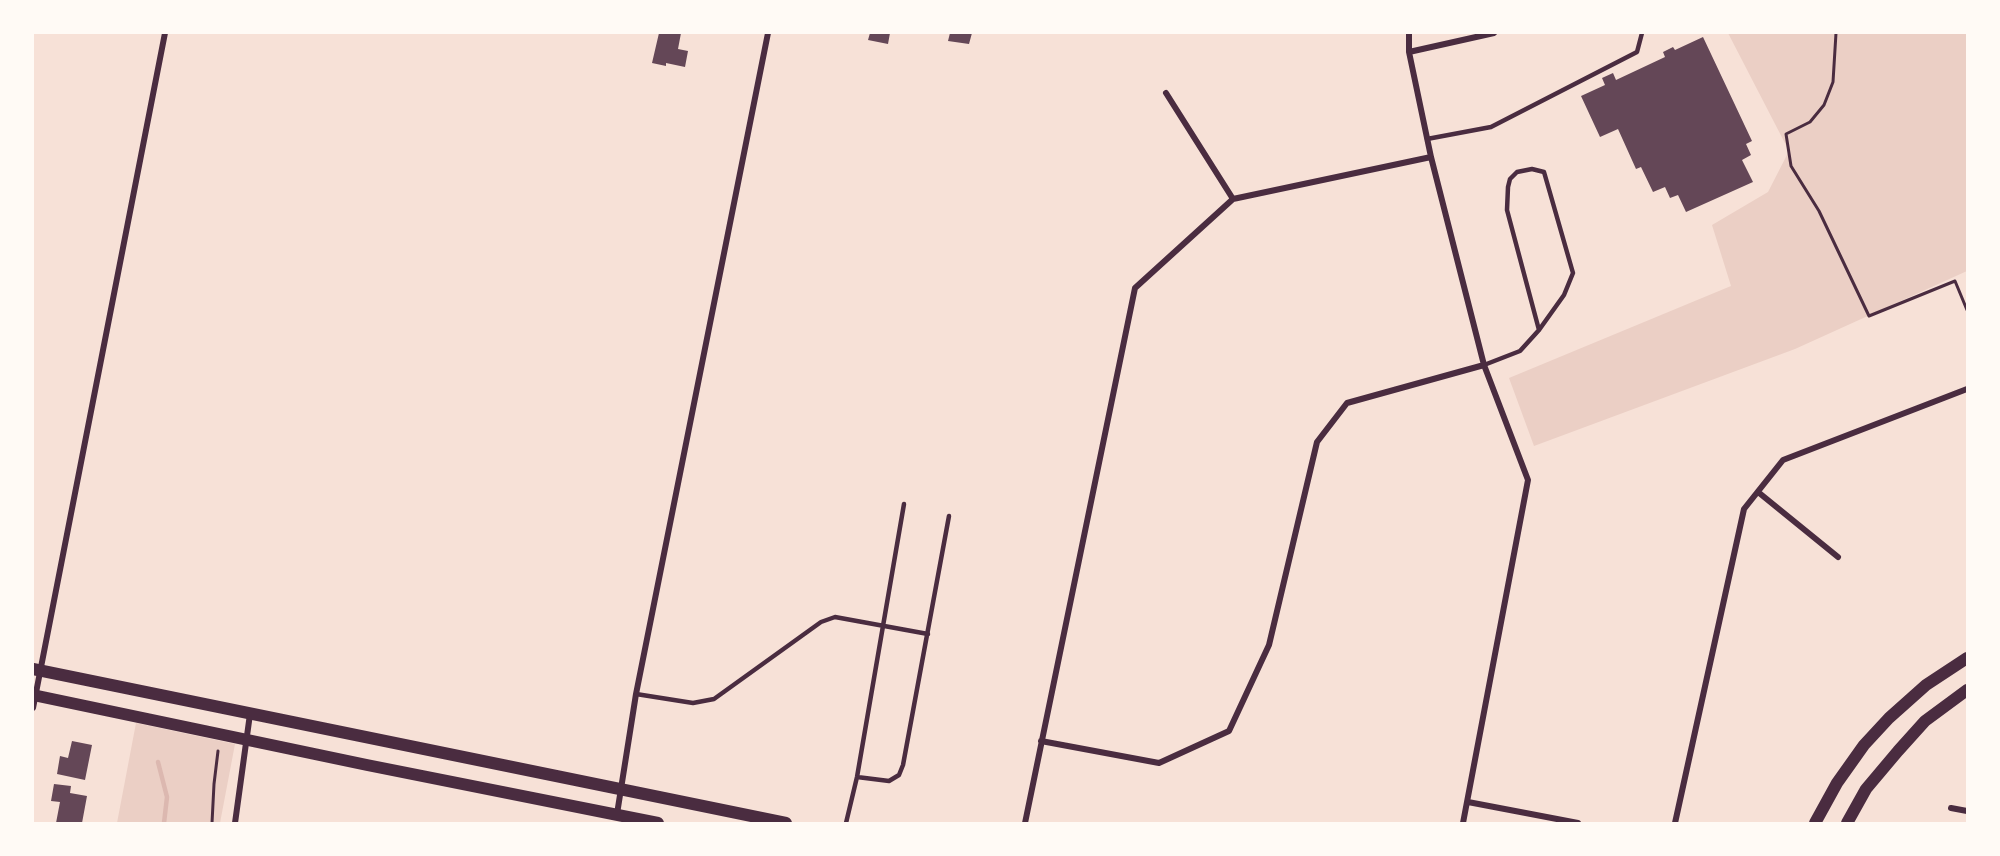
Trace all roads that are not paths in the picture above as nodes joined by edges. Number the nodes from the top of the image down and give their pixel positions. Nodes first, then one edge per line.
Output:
1 (165, 33) edge
2 (768, 33) edge
3 (1409, 33) edge
4 (1494, 33) edge
5 (1642, 33) edge
6 (1409, 52) junction
7 (1166, 93) dead end
8 (1427, 139) junction
9 (1431, 157) junction
10 (1233, 199) junction
11 (1539, 330) junction
12 (1484, 365) junction
13 (1967, 389) edge
14 (1758, 492) junction
15 (904, 504) dead end
16 (949, 516) dead end
17 (1838, 557) dead end
18 (883, 626) junction
19 (928, 634) junction
20 (1967, 658) edge
21 (37, 670) edge
22 (1967, 690) edge
23 (636, 694) junction
24 (34, 699) edge
25 (250, 714) junction
26 (247, 739) junction
27 (1041, 741) junction
28 (857, 777) junction
29 (621, 789) junction
30 (1468, 802) junction
31 (1951, 808) dead end
32 (1967, 811) edge
33 (617, 814) junction
34 (235, 823) edge
35 (658, 823) edge
36 (786, 823) edge
37 (846, 823) edge
38 (1025, 823) edge
39 (1463, 823) edge
40 (1578, 823) edge
41 (1676, 823) edge
42 (1815, 823) edge
43 (1847, 823) edge

1 - 21 street
2 - 23 street
3 - 6 street
4 - 6 street
5 - 8 lane
6 - 8 street
7 - 10 street
8 - 9 street
9 - 10 street
9 - 12 street
10 - 27 street
11 - 11 lane
11 - 12 lane
12 - 27 street
12 - 30 street
13 - 14 street
14 - 17 street
14 - 41 street
15 - 18 lane
16 - 19 lane
18 - 19 lane
18 - 23 lane
18 - 28 lane
19 - 28 lane
20 - 42 main road
21 - 24 street
21 - 25 main road
22 - 43 main road
23 - 29 street
24 - 26 main road
25 - 26 street
25 - 29 main road
26 - 33 main road
26 - 34 street
27 - 38 street
28 - 37 lane
29 - 33 street
29 - 36 main road
30 - 39 street
30 - 40 street
31 - 32 street
33 - 35 main road

